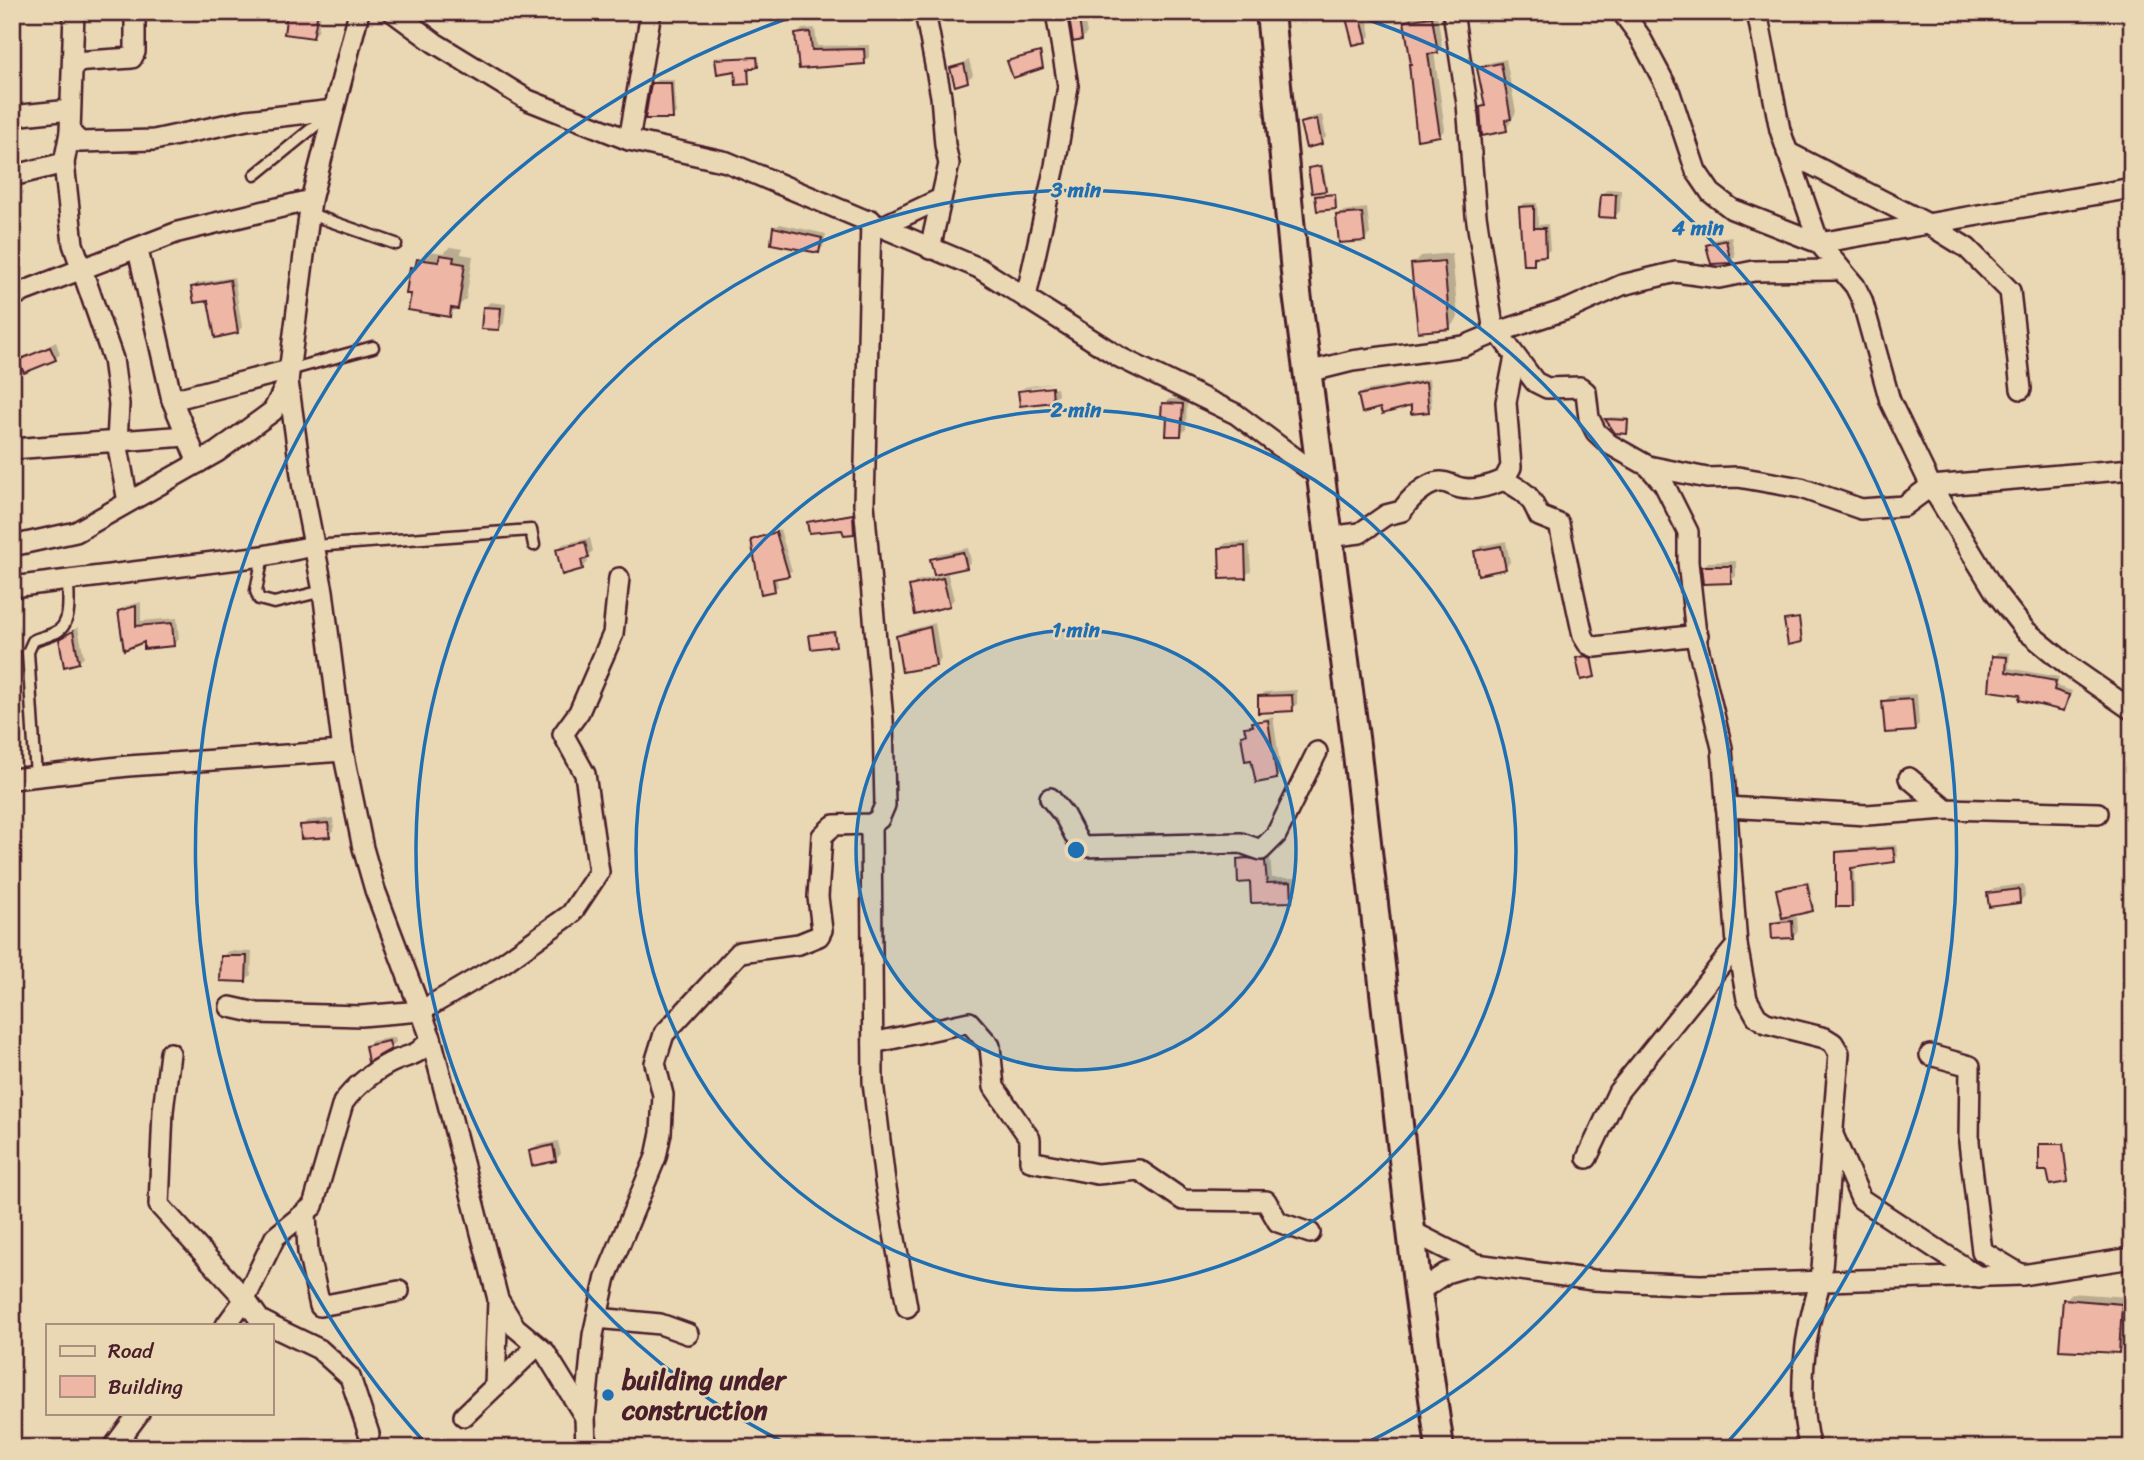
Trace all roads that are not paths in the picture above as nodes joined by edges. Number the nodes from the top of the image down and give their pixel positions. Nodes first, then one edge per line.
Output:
1 (74, 12) edge
2 (135, 12) edge
3 (359, 12) edge
4 (393, 12) edge
5 (651, 12) edge
6 (925, 12) edge
7 (1056, 12) edge
8 (1270, 12) edge
9 (1453, 12) edge
10 (1622, 12) edge
11 (1757, 12) edge
12 (73, 62) junction
13 (71, 110) junction
14 (334, 110) junction
15 (12, 116) edge
16 (70, 132) junction
17 (629, 140) junction
18 (1787, 152) junction
19 (64, 163) junction
20 (255, 175) dead end
21 (12, 176) edge
22 (2132, 188) edge
23 (940, 199) junction
24 (310, 207) junction
25 (877, 223) junction
26 (1928, 223) junction
27 (1819, 243) junction
28 (397, 244) dead end
29 (930, 249) junction
30 (138, 250) junction
31 (80, 268) junction
32 (1839, 270) junction
33 (12, 296) edge
34 (1026, 297) junction
35 (1498, 332) junction
36 (373, 347) dead end
37 (1515, 356) junction
38 (1308, 372) junction
39 (289, 376) junction
40 (2021, 389) dead end
41 (172, 400) junction
42 (186, 436) junction
43 (117, 442) junction
44 (12, 449) edge
45 (198, 463) junction
46 (1648, 466) junction
47 (2132, 469) edge
48 (1319, 475) junction
49 (1504, 480) junction
50 (1931, 486) junction
51 (128, 502) junction
52 (1328, 537) junction
53 (12, 545) edge
54 (534, 545) dead end
55 (314, 546) junction
56 (263, 556) junction
57 (619, 578) dead end
58 (68, 581) junction
59 (12, 587) edge
60 (323, 591) junction
61 (1698, 635) junction
62 (2132, 710) edge
63 (343, 751) junction
64 (1317, 752) dead end
65 (36, 776) junction
66 (1909, 778) dead end
67 (12, 779) edge
68 (1050, 798) dead end
69 (1726, 807) junction
70 (1946, 809) junction
71 (2098, 813) dead end
72 (871, 824) junction
73 (1737, 945) junction
74 (230, 1007) dead end
75 (422, 1011) junction
76 (431, 1038) junction
77 (873, 1043) junction
78 (170, 1054) dead end
79 (1930, 1055) dead end
80 (1832, 1135) junction
81 (1587, 1158) dead end
82 (306, 1214) junction
83 (1413, 1232) junction
84 (1310, 1233) dead end
85 (2132, 1258) edge
86 (1476, 1264) junction
87 (2022, 1275) junction
88 (1979, 1277) junction
89 (1821, 1281) junction
90 (399, 1291) dead end
91 (1418, 1292) junction
92 (245, 1299) junction
93 (498, 1299) junction
94 (907, 1307) dead end
95 (597, 1318) junction
96 (227, 1324) edge
97 (267, 1324) edge
98 (273, 1327) edge
99 (688, 1334) dead end
100 (537, 1346) junction
101 (495, 1386) junction
102 (138, 1414) edge
103 (464, 1416) dead end
104 (585, 1417) junction
105 (369, 1434) dead end
106 (113, 1448) edge
107 (586, 1448) edge
108 (1440, 1448) edge
109 (1811, 1448) edge

1 - 12 street
2 - 12 street
3 - 14 street
4 - 17 street
5 - 17 street
6 - 23 street
7 - 34 street
8 - 38 main road
9 - 35 street
10 - 27 street
11 - 18 street
12 - 13 street
13 - 15 street
13 - 16 street
14 - 16 street
14 - 20 lane
14 - 24 street
16 - 19 street
17 - 25 street
18 - 26 street
18 - 27 street
19 - 21 street
19 - 31 street
22 - 26 street
23 - 25 street
23 - 29 street
24 - 28 lane
24 - 30 street
24 - 39 street
25 - 29 street
25 - 72 street
26 - 27 street
26 - 40 street
27 - 32 street
29 - 34 street
30 - 31 street
30 - 41 street
31 - 33 street
31 - 43 street
32 - 35 street
32 - 50 street
34 - 48 street
35 - 37 street
35 - 38 street
36 - 39 lane
37 - 46 street
37 - 49 street
38 - 48 main road
39 - 41 street
39 - 45 street
39 - 55 street
41 - 42 street
42 - 43 street
42 - 45 street
43 - 44 street
43 - 51 street
45 - 51 street
46 - 50 street
46 - 61 street
47 - 50 street
48 - 52 main road
49 - 52 street
49 - 61 street
50 - 62 street
51 - 53 street
52 - 83 main road
54 - 55 lane
55 - 56 street
55 - 60 street
56 - 58 street
56 - 60 lane
57 - 75 street
58 - 59 street
58 - 65 lane
60 - 63 street
61 - 69 street
63 - 65 street
63 - 75 street
64 - 68 street
65 - 67 street
66 - 70 street
69 - 70 street
69 - 73 street
70 - 71 street
72 - 77 street
72 - 95 street
73 - 80 street
73 - 81 street
74 - 75 street
75 - 76 street
76 - 82 street
76 - 93 street
77 - 84 street
77 - 94 street
78 - 92 street
79 - 87 street
80 - 88 street
80 - 89 street
82 - 90 street
82 - 92 street
83 - 86 street
83 - 91 main road
85 - 87 street
86 - 89 street
86 - 91 street
87 - 88 street
88 - 89 street
89 - 109 street
91 - 108 main road
92 - 96 street
92 - 97 street
93 - 100 street
93 - 101 street
95 - 99 street
95 - 104 street
98 - 105 street
100 - 101 street
100 - 104 street
101 - 103 street
102 - 106 street
104 - 107 street

